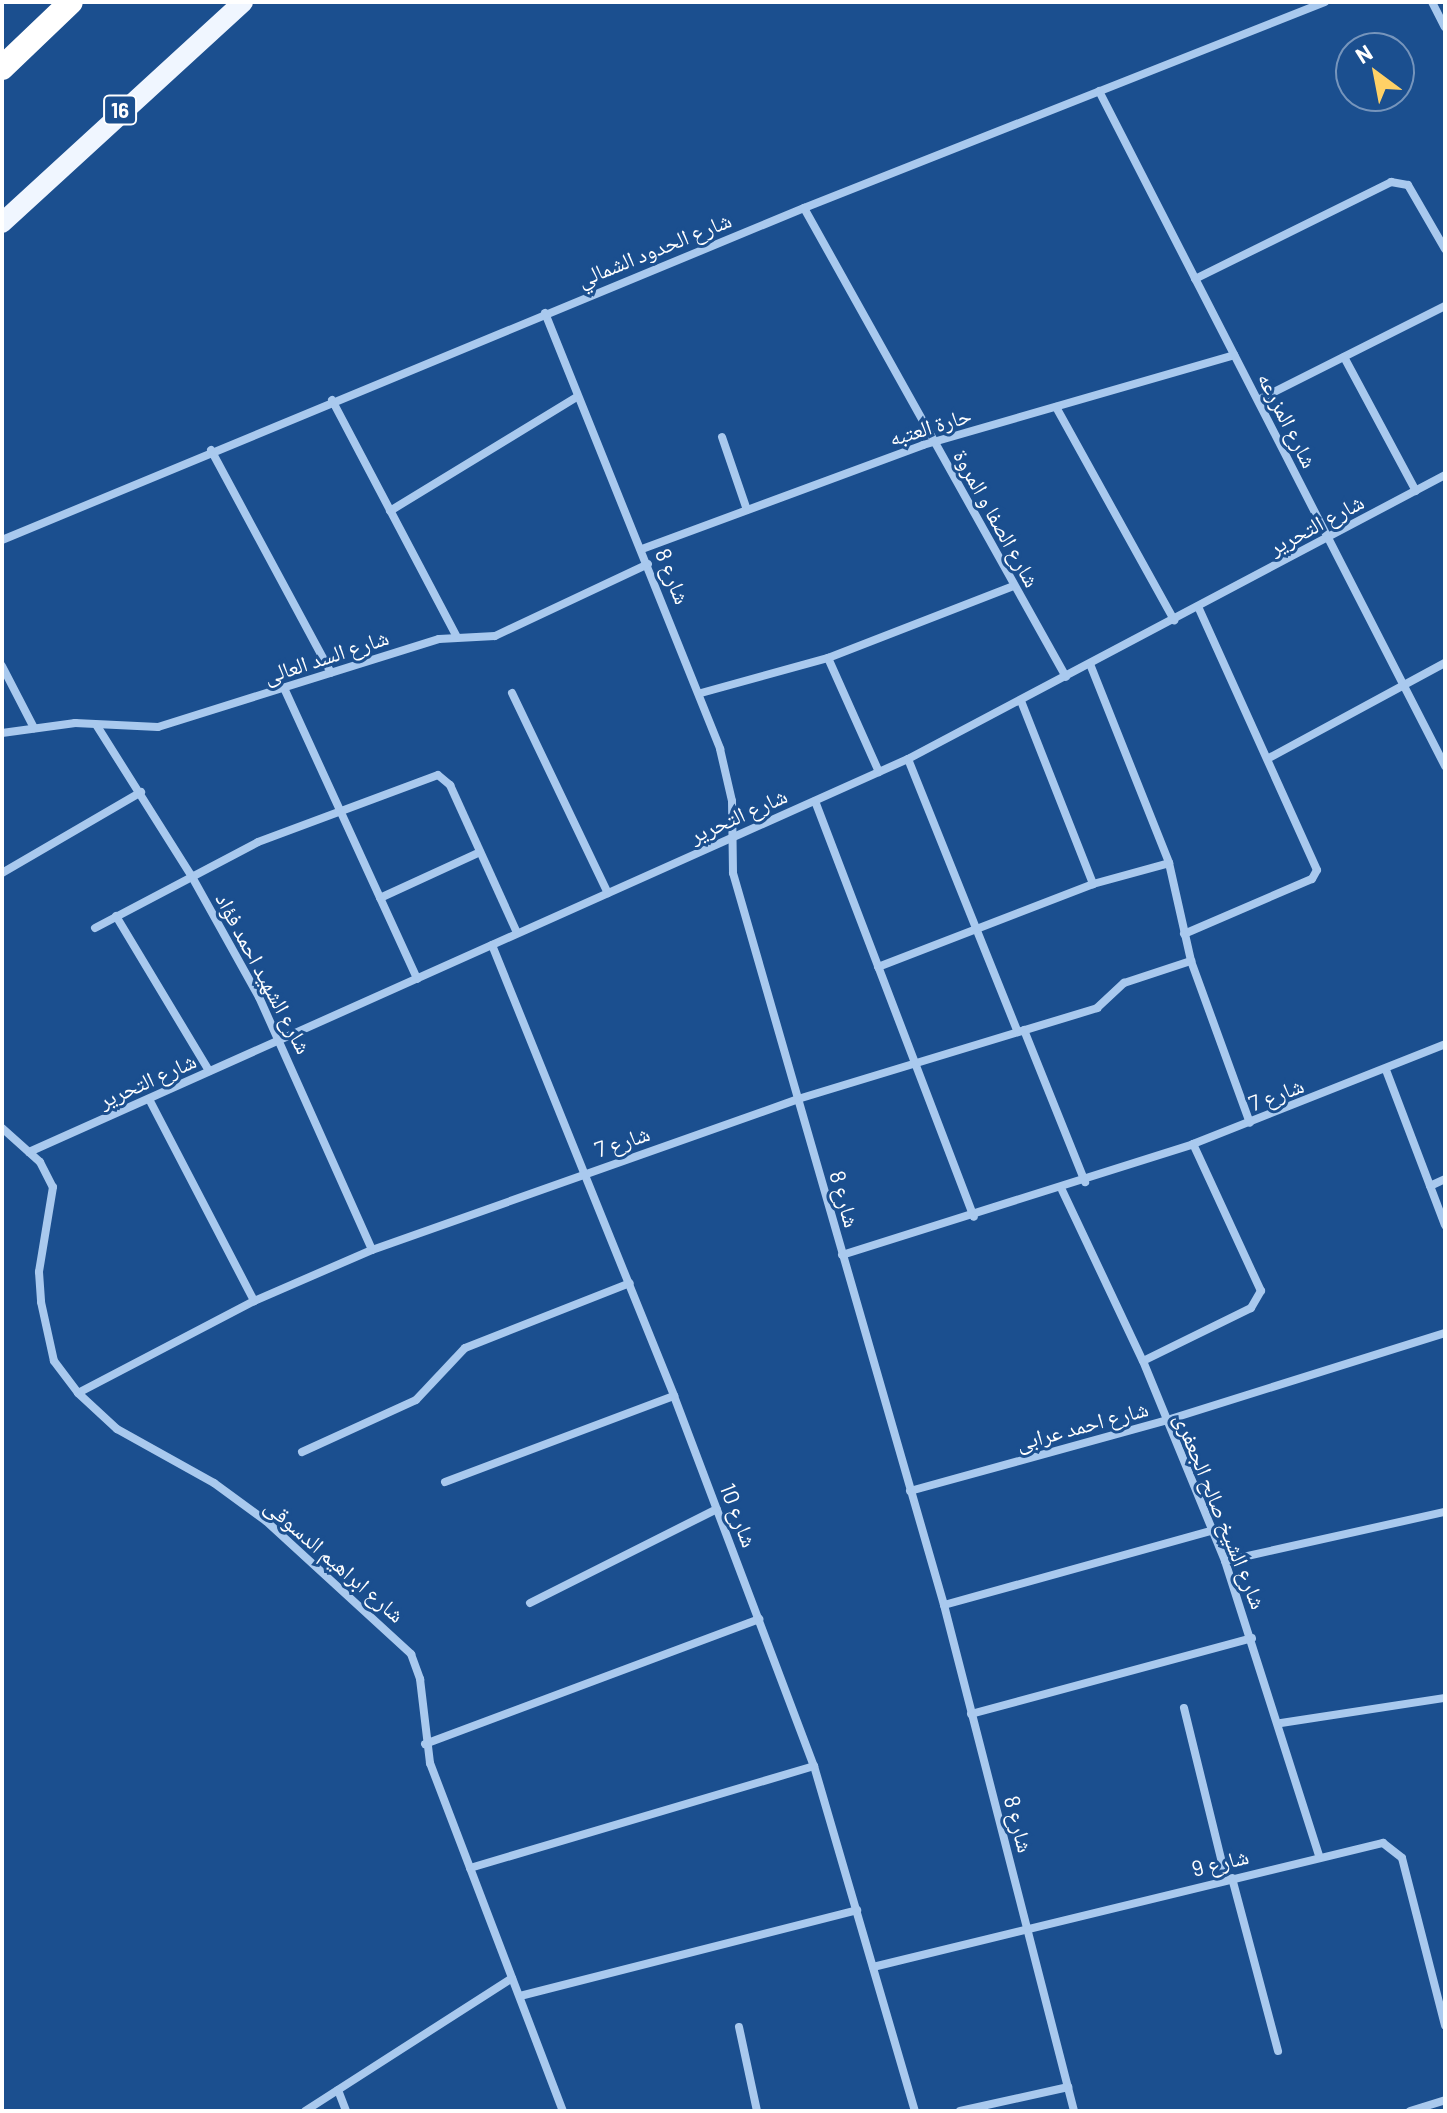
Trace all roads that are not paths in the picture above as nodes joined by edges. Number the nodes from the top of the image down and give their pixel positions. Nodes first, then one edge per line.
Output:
1 (71, 2) edge
2 (243, 2) edge
3 (1325, 2) edge
4 (1432, 2) edge
5 (1445, 27) edge
6 (2, 68) edge
7 (1099, 91) junction
8 (804, 208) junction
9 (2, 223) edge
10 (1445, 249) edge
11 (1195, 279) junction
12 (1445, 306) edge
13 (545, 313) junction
14 (1234, 355) junction
15 (1344, 357) junction
16 (577, 397) junction
17 (332, 400) junction
18 (1258, 400) junction
19 (1056, 407) junction
20 (722, 437) dead end
21 (934, 443) junction
22 (211, 450) junction
23 (1445, 475) edge
24 (1416, 491) junction
25 (747, 510) junction
26 (390, 511) junction
27 (1328, 538) junction
28 (2, 540) edge
29 (642, 549) junction
30 (648, 564) junction
31 (1014, 586) junction
32 (1198, 607) junction
33 (1174, 620) junction
34 (457, 637) junction
35 (828, 658) junction
36 (1445, 663) edge
37 (1090, 664) junction
38 (2, 666) edge
39 (331, 673) junction
40 (1066, 677) junction
41 (284, 688) junction
42 (1405, 688) junction
43 (512, 693) dead end
44 (701, 693) junction
45 (1021, 701) junction
46 (97, 726) junction
47 (34, 728) junction
48 (2, 733) edge
49 (1269, 758) junction
50 (908, 759) junction
51 (1445, 766) edge
52 (879, 772) junction
53 (141, 792) junction
54 (815, 801) junction
55 (340, 808) junction
56 (731, 838) junction
57 (480, 852) junction
58 (1169, 863) junction
59 (2, 873) edge
60 (191, 875) junction
61 (1093, 884) junction
62 (608, 893) junction
63 (380, 898) junction
64 (116, 916) junction
65 (95, 928) dead end
66 (976, 928) junction
67 (517, 933) junction
68 (1184, 934) junction
69 (492, 945) junction
70 (1191, 961) junction
71 (878, 967) junction
72 (417, 979) junction
73 (1021, 1031) junction
74 (280, 1040) junction
75 (1445, 1044) edge
76 (915, 1063) junction
77 (1386, 1070) junction
78 (209, 1071) junction
79 (149, 1099) junction
80 (798, 1099) junction
81 (1250, 1123) junction
82 (2, 1128) edge
83 (1193, 1144) junction
84 (29, 1152) junction
85 (585, 1173) junction
86 (1445, 1179) edge
87 (1085, 1182) junction
88 (1430, 1186) junction
89 (1062, 1190) junction
90 (974, 1217) junction
91 (1445, 1225) edge
92 (372, 1250) junction
93 (842, 1255) junction
94 (630, 1283) junction
95 (254, 1301) junction
96 (1445, 1333) edge
97 (1143, 1361) junction
98 (78, 1393) junction
99 (674, 1396) junction
100 (1164, 1421) junction
101 (302, 1452) dead end
102 (445, 1482) dead end
103 (910, 1491) junction
104 (717, 1509) junction
105 (1445, 1512) edge
106 (1211, 1531) junction
107 (1225, 1561) junction
108 (530, 1603) dead end
109 (944, 1605) junction
110 (759, 1619) junction
111 (1252, 1638) junction
112 (1445, 1698) edge
113 (1184, 1708) dead end
114 (971, 1714) junction
115 (1281, 1723) junction
116 (425, 1744) junction
117 (814, 1766) junction
118 (1319, 1856) junction
119 (470, 1868) junction
120 (1229, 1879) junction
121 (857, 1910) junction
122 (1028, 1928) junction
123 (873, 1967) junction
124 (512, 1978) junction
125 (1441, 1992) edge
126 (520, 1996) junction
127 (1445, 2026) edge
128 (739, 2027) dead end
129 (1278, 2051) dead end
130 (1068, 2087) junction
131 (338, 2090) junction
132 (1445, 2100) edge
133 (305, 2111) edge
134 (346, 2111) edge
135 (563, 2111) edge
136 (757, 2111) edge
137 (915, 2111) edge
138 (960, 2111) edge
139 (1074, 2111) edge
140 (1410, 2111) edge

1 - 6 highway
2 - 9 main road, 16
3 - 7 street, شارع الحدود الشمالي
4 - 5 street
7 - 8 street, شارع الحدود الشمالي
7 - 11 street, شارع المزرعه
8 - 13 street, شارع الحدود الشمالي
8 - 21 street, شارع الصفا و المروة
10 - 11 street
11 - 14 street, شارع المزرعه
12 - 15 street
13 - 16 street, شارع 8
13 - 17 street, شارع الحدود الشمالي
14 - 18 street, شارع المزرعه
14 - 19 street, حارة العتبه
15 - 18 street
15 - 24 street
16 - 26 street
16 - 29 street, شارع 8
17 - 22 street, شارع الحدود الشمالي
17 - 26 street
18 - 27 street, شارع المزرعه
19 - 21 street, حارة العتبه
19 - 33 street
20 - 25 street
21 - 25 street, حارة العتبه
21 - 31 street, شارع الصفا و المروة
22 - 28 street, شارع الحدود الشمالي
22 - 39 street
23 - 24 street, شارع التحرير
24 - 27 street, شارع التحرير
25 - 29 street, حارة العتبه
26 - 34 street
27 - 32 street, شارع التحرير
27 - 42 street, شارع المزرعه
29 - 30 street, شارع 8
30 - 34 street, شارع السد العالى
30 - 44 street, شارع 8
31 - 35 street
31 - 40 street, شارع الصفا و المروة
32 - 33 street, شارع التحرير
32 - 49 street
33 - 37 street, شارع التحرير
34 - 39 street, شارع السد العالى
35 - 44 street
35 - 52 street
36 - 42 street
37 - 40 street, شارع التحرير
37 - 58 street
38 - 47 street
39 - 41 street, شارع السد العالى
40 - 45 street, شارع التحرير
41 - 46 street, شارع السد العالى
41 - 55 street
42 - 49 street
42 - 51 street, شارع المزرعه
43 - 62 street
44 - 56 street, شارع 8
45 - 50 street, شارع التحرير
45 - 61 street
46 - 47 street, شارع السد العالى
46 - 53 street, شارع الشهيد احمد فؤاد
47 - 48 street, شارع السد العالى
49 - 68 street
50 - 52 street, شارع التحرير
50 - 66 street
52 - 54 street, شارع التحرير
53 - 59 street
53 - 60 street, شارع الشهيد احمد فؤاد
54 - 56 street, شارع التحرير
54 - 71 street
55 - 57 street
55 - 60 street
55 - 63 street
56 - 62 street, شارع التحرير
56 - 80 street, شارع 8
57 - 63 street
57 - 67 street
58 - 61 street
58 - 68 street
60 - 64 street
60 - 74 street, شارع الشهيد احمد فؤاد
61 - 66 street
62 - 67 street, شارع التحرير
63 - 72 street
64 - 65 street
64 - 78 street
66 - 71 street
66 - 73 street
67 - 69 street, شارع التحرير
68 - 70 street
69 - 72 street, شارع التحرير
69 - 85 street, شارع 10
70 - 73 street, شارع 7
70 - 81 street
71 - 76 street
72 - 74 street, شارع التحرير
73 - 76 street, شارع 7
73 - 87 street
74 - 78 street, شارع التحرير
74 - 92 street, شارع الشهيد احمد فؤاد
75 - 77 street, شارع 7
76 - 80 street, شارع 7
76 - 90 street
77 - 81 street, شارع 7
77 - 88 street
78 - 79 street, شارع التحرير
79 - 84 street, شارع التحرير
79 - 95 street
80 - 85 street, شارع 7
80 - 93 street, شارع 8
81 - 83 street, شارع 7
82 - 84 street, شارع ابراهيم الدسوقى
83 - 87 street, شارع 7
83 - 97 street
84 - 98 street, شارع ابراهيم الدسوقى
85 - 92 street, شارع 7
85 - 94 street, شارع 10
86 - 88 street
87 - 89 street, شارع 7
88 - 91 street
89 - 90 street, شارع 7
89 - 97 street, شارع الشيخ صالح الجعفرى
90 - 93 street, شارع 7
92 - 95 street, شارع 7
93 - 103 street, شارع 8
94 - 99 street, شارع 10
94 - 101 street
95 - 98 street, شارع 7
96 - 100 street, شارع احمد عرابى
97 - 100 street, شارع الشيخ صالح الجعفرى
98 - 116 street, شارع ابراهيم الدسوقى
99 - 102 street
99 - 104 street, شارع 10
100 - 103 street, شارع احمد عرابى
100 - 106 street, شارع الشيخ صالح الجعفرى
103 - 109 street, شارع 8
104 - 108 street
104 - 110 street, شارع 10
105 - 107 street
106 - 107 street, شارع الشيخ صالح الجعفرى
106 - 109 street
107 - 111 street, شارع الشيخ صالح الجعفرى
109 - 114 street, شارع 8
110 - 116 street
110 - 117 street, شارع 10
111 - 114 street
111 - 115 street, شارع الشيخ صالح الجعفرى
112 - 115 street
113 - 120 street
114 - 122 street, شارع 8
115 - 118 street, شارع الشيخ صالح الجعفرى
116 - 119 street, شارع ابراهيم الدسوقى
117 - 119 street
117 - 121 street, شارع 10
118 - 120 street, شارع 9
118 - 125 street, شارع 9
119 - 124 street, شارع ابراهيم الدسوقى
120 - 122 street, شارع 9
120 - 129 street
121 - 123 street, شارع 10
121 - 126 street
122 - 123 street, شارع 9
122 - 130 street, شارع 8
123 - 137 street, شارع 10
124 - 126 street, شارع ابراهيم الدسوقى
124 - 131 street
125 - 127 street, شارع 9
126 - 135 street, شارع ابراهيم الدسوقى
128 - 136 street
130 - 138 street
130 - 139 street, شارع 8
131 - 133 street
131 - 134 street
132 - 140 street

